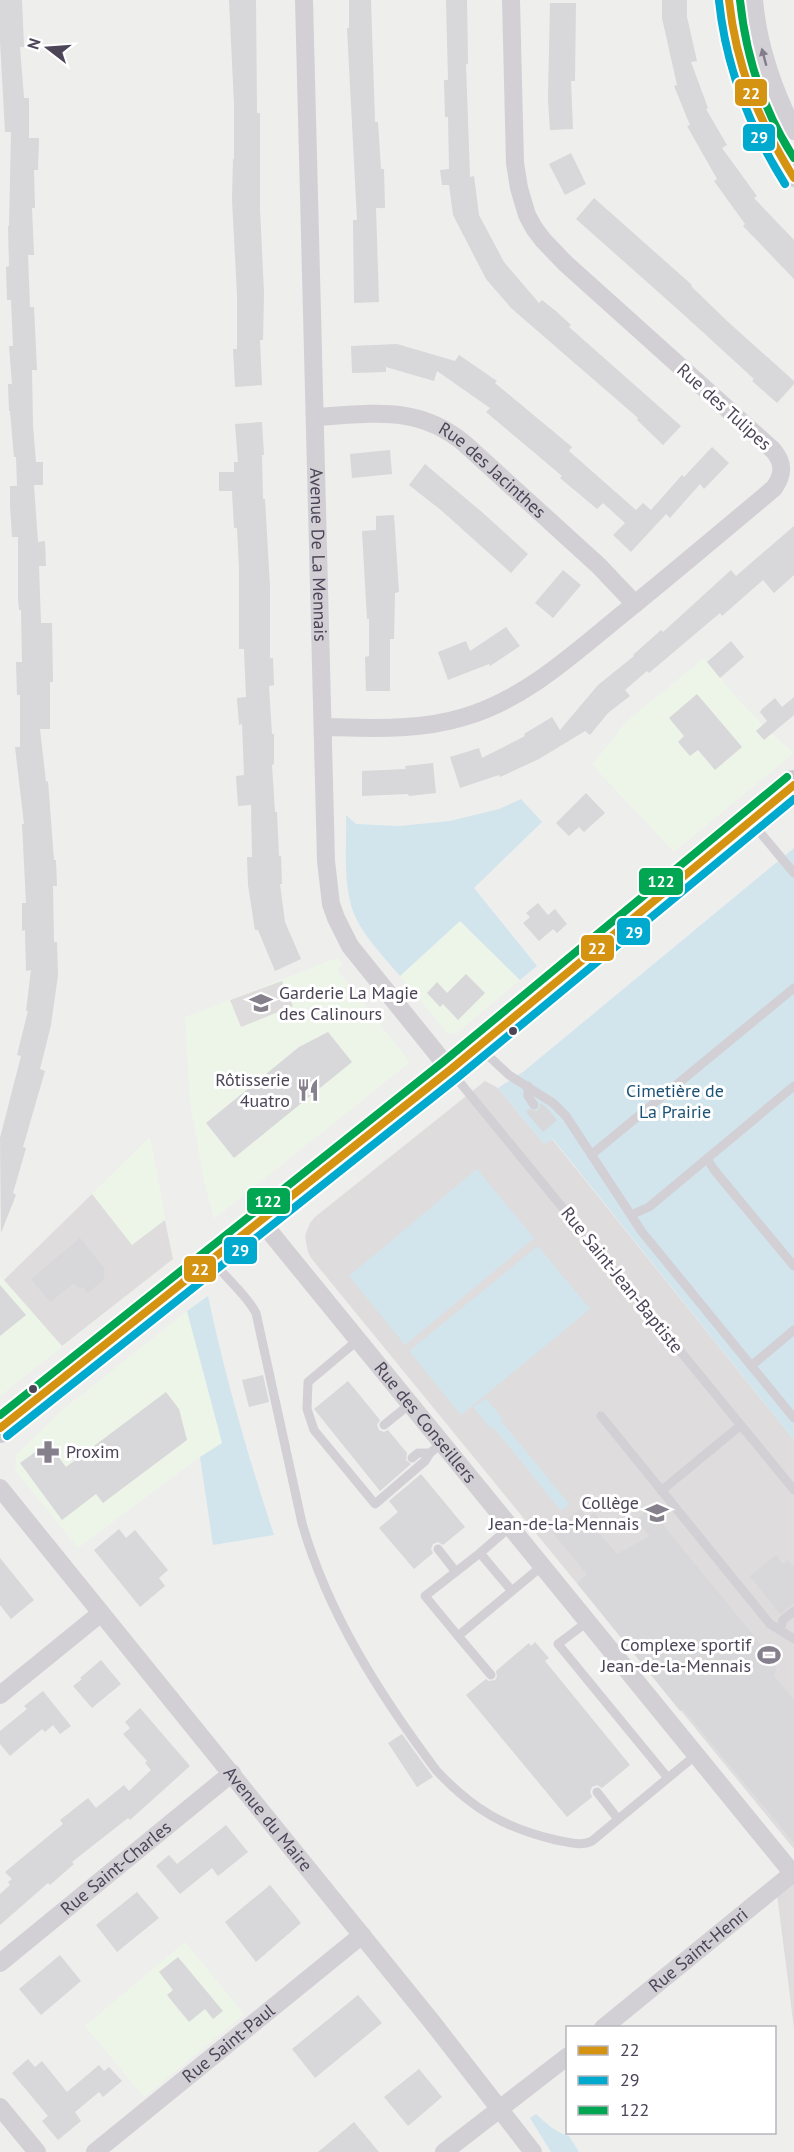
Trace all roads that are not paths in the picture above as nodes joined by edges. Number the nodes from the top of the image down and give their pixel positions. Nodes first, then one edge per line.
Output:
1 (304, 0) edge
2 (511, 0) edge
3 (729, 0) edge
4 (754, 0) edge
5 (794, 131) edge
6 (794, 178) edge
7 (315, 417) junction
8 (635, 604) junction
9 (323, 727) junction
10 (794, 785) edge
11 (750, 821) junction
12 (794, 873) edge
13 (794, 988) edge
14 (478, 1046) junction
15 (450, 1070) junction
16 (528, 1086) junction
17 (794, 1086) edge
18 (534, 1105) dead end
19 (591, 1155) junction
20 (707, 1159) junction
21 (631, 1215) junction
22 (261, 1221) junction
23 (212, 1259) junction
24 (794, 1266) edge
25 (794, 1330) edge
26 (358, 1340) junction
27 (751, 1366) junction
28 (410, 1404) junction
29 (602, 1416) dead end
30 (794, 1418) edge
31 (384, 1425) dead end
32 (741, 1425) junction
33 (0, 1428) edge
34 (436, 1448) junction
35 (412, 1458) dead end
36 (0, 1488) edge
37 (794, 1490) edge
38 (661, 1491) junction
39 (510, 1527) junction
40 (438, 1549) dead end
41 (480, 1552) junction
42 (542, 1566) junction
43 (456, 1572) junction
44 (512, 1591) junction
45 (794, 1611) edge
46 (101, 1612) junction
47 (587, 1622) junction
48 (780, 1630) junction
49 (458, 1636) junction
50 (794, 1639) edge
51 (491, 1675) dead end
52 (0, 1695) edge
53 (696, 1755) junction
54 (232, 1773) junction
55 (668, 1778) junction
56 (597, 1792) dead end
57 (618, 1820) junction
58 (793, 1874) edge
59 (362, 1935) junction
60 (0, 1963) edge
61 (605, 2026) edge
62 (566, 2057) edge
63 (0, 2107) edge
64 (500, 2108) junction
65 (37, 2152) edge
66 (95, 2152) edge
67 (444, 2152) edge
68 (533, 2152) edge

1 - 7 street, Avenue De La Mennais
2 - 8 street, Rue des Tulipes
3 - 6 street
5 -> 4 street
7 - 8 street, Rue des Jacinthes
7 - 9 street, Avenue De La Mennais
8 - 9 street, Rue des Tulipes
9 - 15 street, Avenue De La Mennais
10 - 11 main road
11 - 12 lane
11 - 14 main road
13 - 19 lane
14 - 15 main road
14 - 16 lane
15 - 22 main road
15 - 32 lane, Rue Saint-Jean-Baptiste
16 - 18 lane
16 - 19 lane
17 - 20 lane
19 - 21 lane
20 - 21 lane
20 - 24 lane
21 - 27 lane
22 - 23 main road
22 - 26 street, Rue des Conseillers
23 - 33 main road
23 - 57 lane
25 - 27 lane
26 - 28 street, Rue des Conseillers
26 - 34 lane
27 - 30 lane
28 - 31 lane
28 - 34 street, Rue des Conseillers
29 - 38 lane
32 - 37 lane, Rue Saint-Jean-Baptiste
32 - 38 lane
34 - 35 lane
34 - 39 street, Rue des Conseillers
36 - 46 street, Avenue du Maire
38 - 48 lane
39 - 41 lane
39 - 42 street, Rue des Conseillers
40 - 43 lane
41 - 43 lane
41 - 44 lane
42 - 44 lane
42 - 47 street, Rue des Conseillers
43 - 49 lane
44 - 49 lane
45 - 48 lane
46 - 52 street
46 - 54 street, Avenue du Maire
47 - 53 street, Rue des Conseillers
47 - 55 lane
48 - 50 lane
49 - 51 lane
53 - 55 lane
53 - 58 street, Rue des Conseillers
54 - 59 street, Avenue du Maire
54 - 60 street, Rue Saint-Charles
55 - 57 lane
56 - 57 lane
58 - 61 street, Rue Saint-Henri
59 - 64 street, Avenue du Maire
59 - 66 street, Rue Saint-Paul
62 - 64 street
63 - 65 street
64 - 67 street
64 - 68 street, Avenue du Maire

